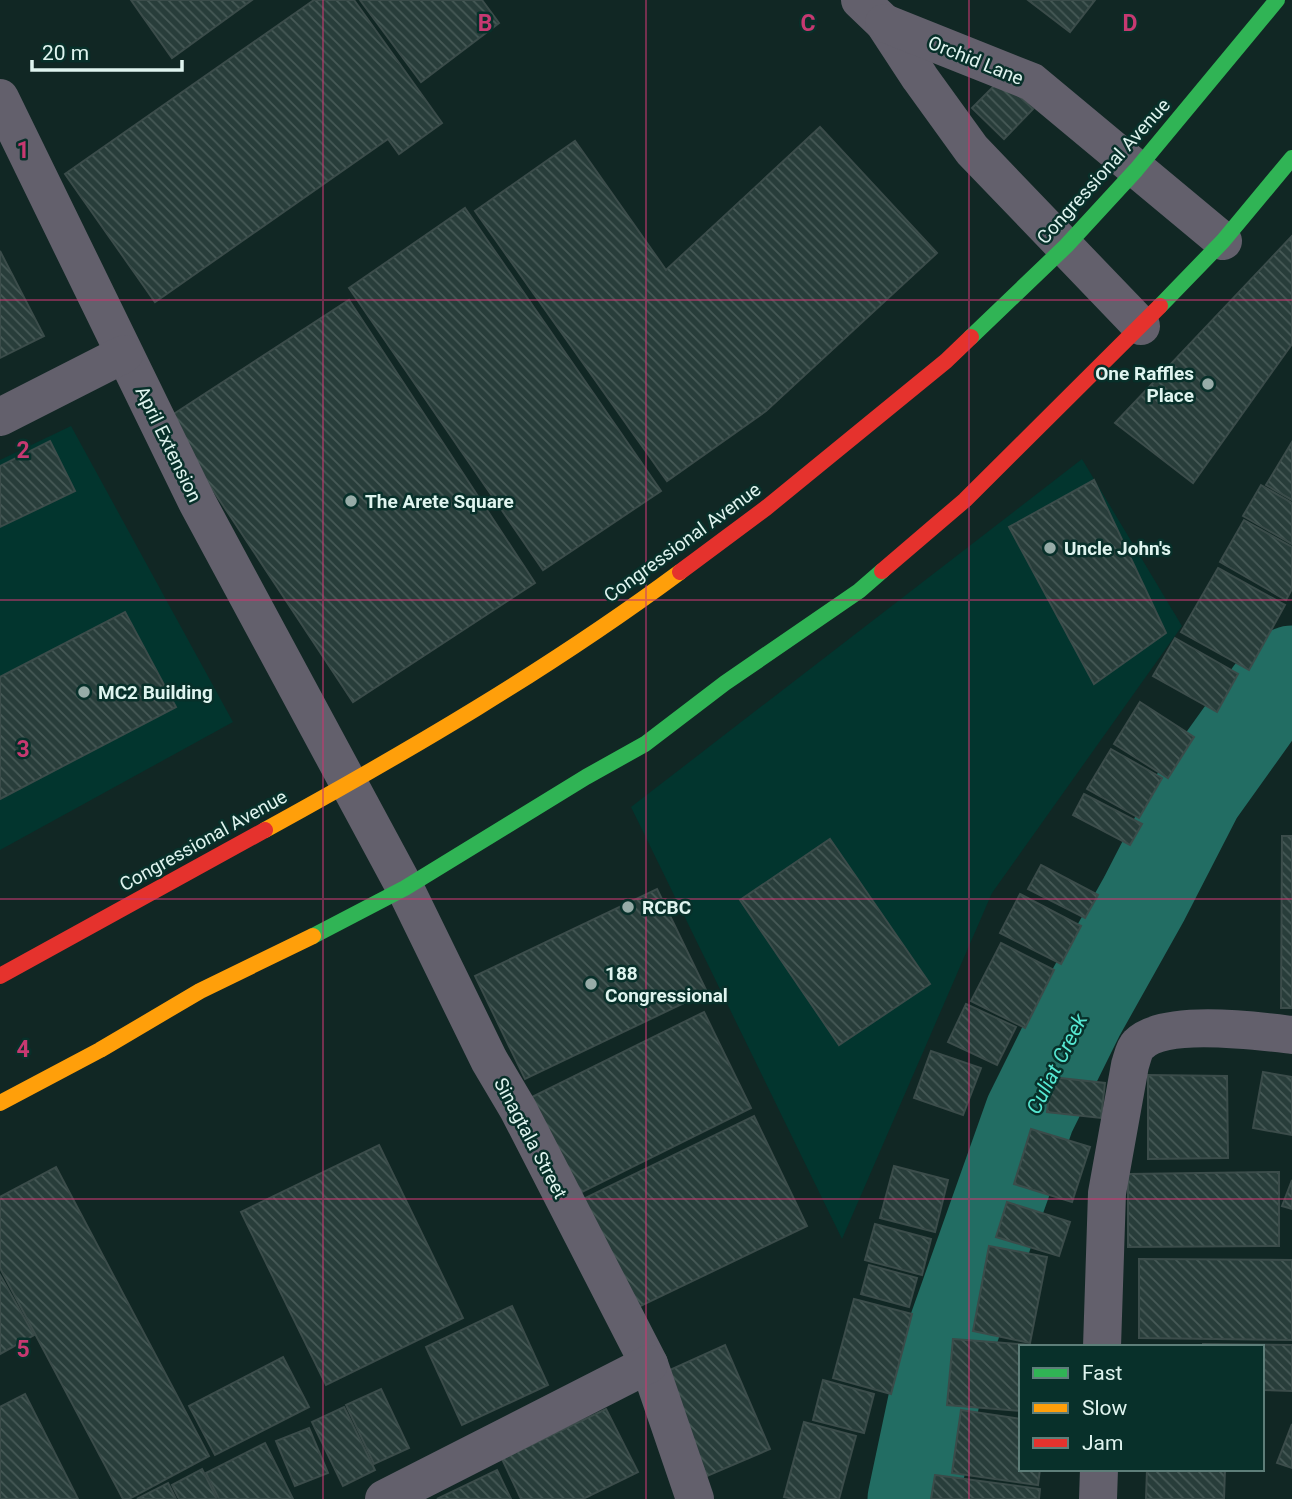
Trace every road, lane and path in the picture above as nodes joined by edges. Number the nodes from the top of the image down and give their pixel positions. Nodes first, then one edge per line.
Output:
1 (1277, 0) edge
2 (872, 12) edge
3 (0, 98) edge
4 (1292, 158) edge
5 (1136, 170) junction
6 (1223, 241) junction
7 (1066, 246) junction
8 (1141, 326) junction
9 (124, 354) junction
10 (0, 417) edge
11 (348, 784) junction
12 (405, 888) junction
13 (0, 975) edge
14 (1292, 1035) edge
15 (0, 1103) edge
16 (1102, 1345) edge
17 (649, 1364) junction
18 (1099, 1471) edge
19 (384, 1499) edge
20 (695, 1499) edge
21 (1098, 1499) edge

1 - 5 main road, Congressional Avenue
2 - 5 street, Orchid Lane
2 - 7 street, Orchid Lane
3 - 9 street, April Extension
4 - 6 main road
5 - 6 street, Orchid Lane
5 - 7 main road, Congressional Avenue
6 - 8 main road
7 - 8 street, Orchid Lane
7 - 11 main road, Congressional Avenue
8 - 12 main road
9 - 10 street
9 - 11 street, April Extension
11 - 12 street, Sinagtala Street
11 - 13 main road, Congressional Avenue
12 - 15 main road
12 - 17 street, Sinagtala Street
14 - 16 street
17 - 19 street
17 - 20 street, Sinagtala Street
18 - 21 street

